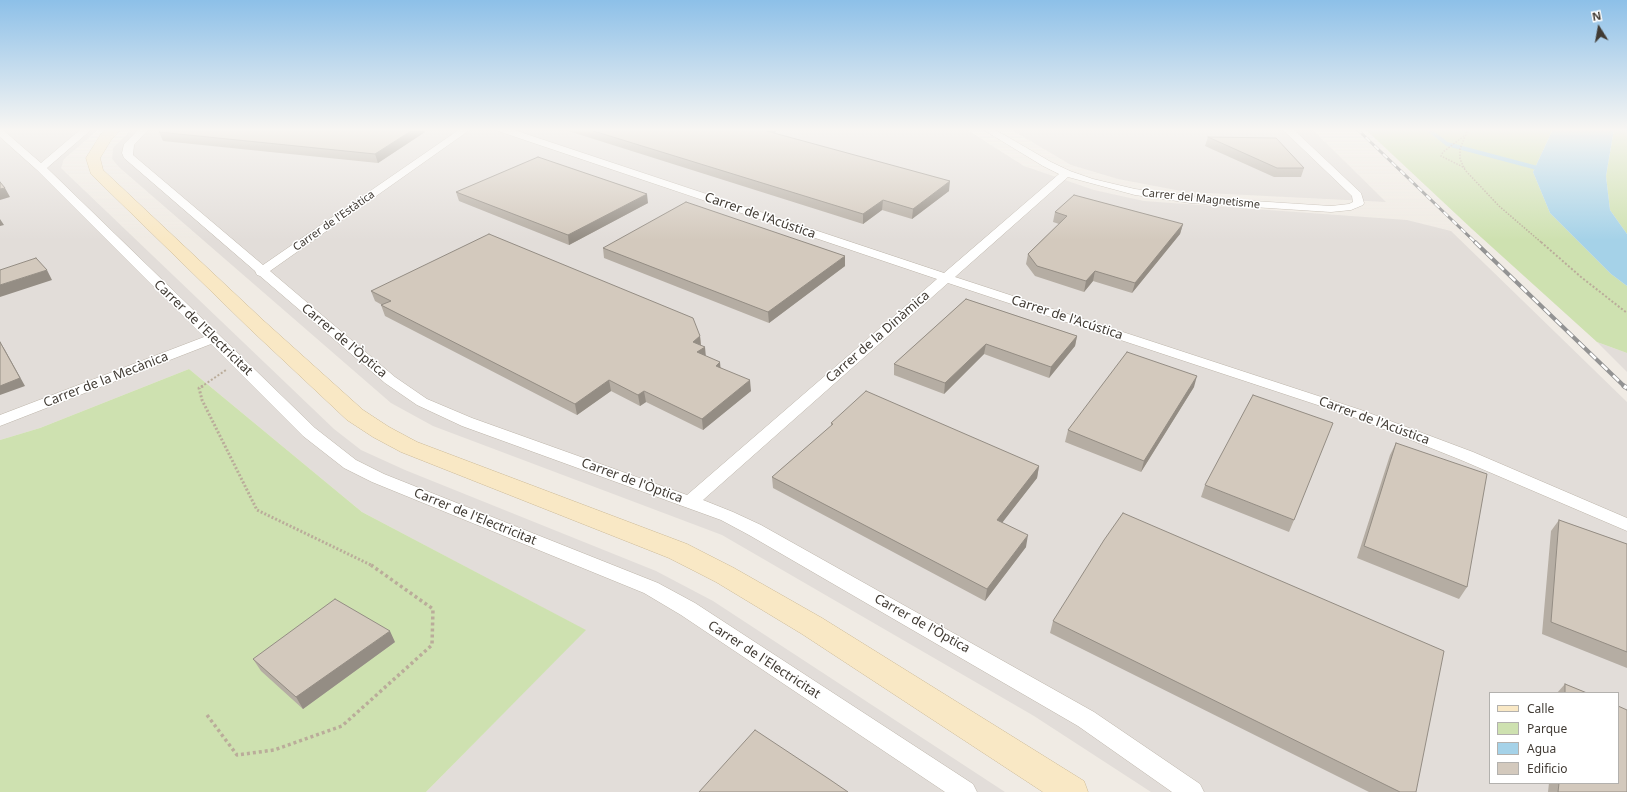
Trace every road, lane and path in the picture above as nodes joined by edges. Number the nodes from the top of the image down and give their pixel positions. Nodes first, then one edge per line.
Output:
1 (39, 166) edge
2 (43, 166) edge
3 (95, 166) edge
4 (139, 166) edge
5 (413, 166) edge
6 (611, 166) edge
7 (1052, 166) edge
8 (1326, 166) edge
9 (1461, 166) edge
10 (41, 168) junction
11 (1465, 168) joint
12 (1066, 173) junction
13 (261, 272) junction
14 (946, 278) junction
15 (1627, 313) edge
16 (212, 338) junction
17 (238, 362) junction
18 (0, 421) edge
19 (690, 502) junction
20 (1627, 525) edge
21 (206, 715) dead end
22 (965, 792) edge
23 (1072, 792) edge
24 (1192, 792) edge

1 - 10 street, Carrer de l'Electricitat
2 - 10 street
3 - 23 street
4 - 13 street, Carrer de l'Òptica
5 - 13 street, Carrer de l'Estàtica
6 - 14 street, Carrer de l'Acústica
7 - 12 street, Carrer del Magnetisme
8 - 12 street, Carrer del Magnetisme
9 - 11 path
10 - 16 street, Carrer de l'Electricitat
11 - 15 path
12 - 14 street, Carrer de la Dinàmica
13 - 19 street, Carrer de l'Òptica
14 - 19 street, Carrer de la Dinàmica
14 - 20 street, Carrer de l'Acústica
16 - 17 street, Carrer de l'Electricitat
16 - 18 street, Carrer de la Mecànica
17 - 21 path
17 - 22 street, Carrer de l'Electricitat
19 - 24 street, Carrer de l'Òptica

